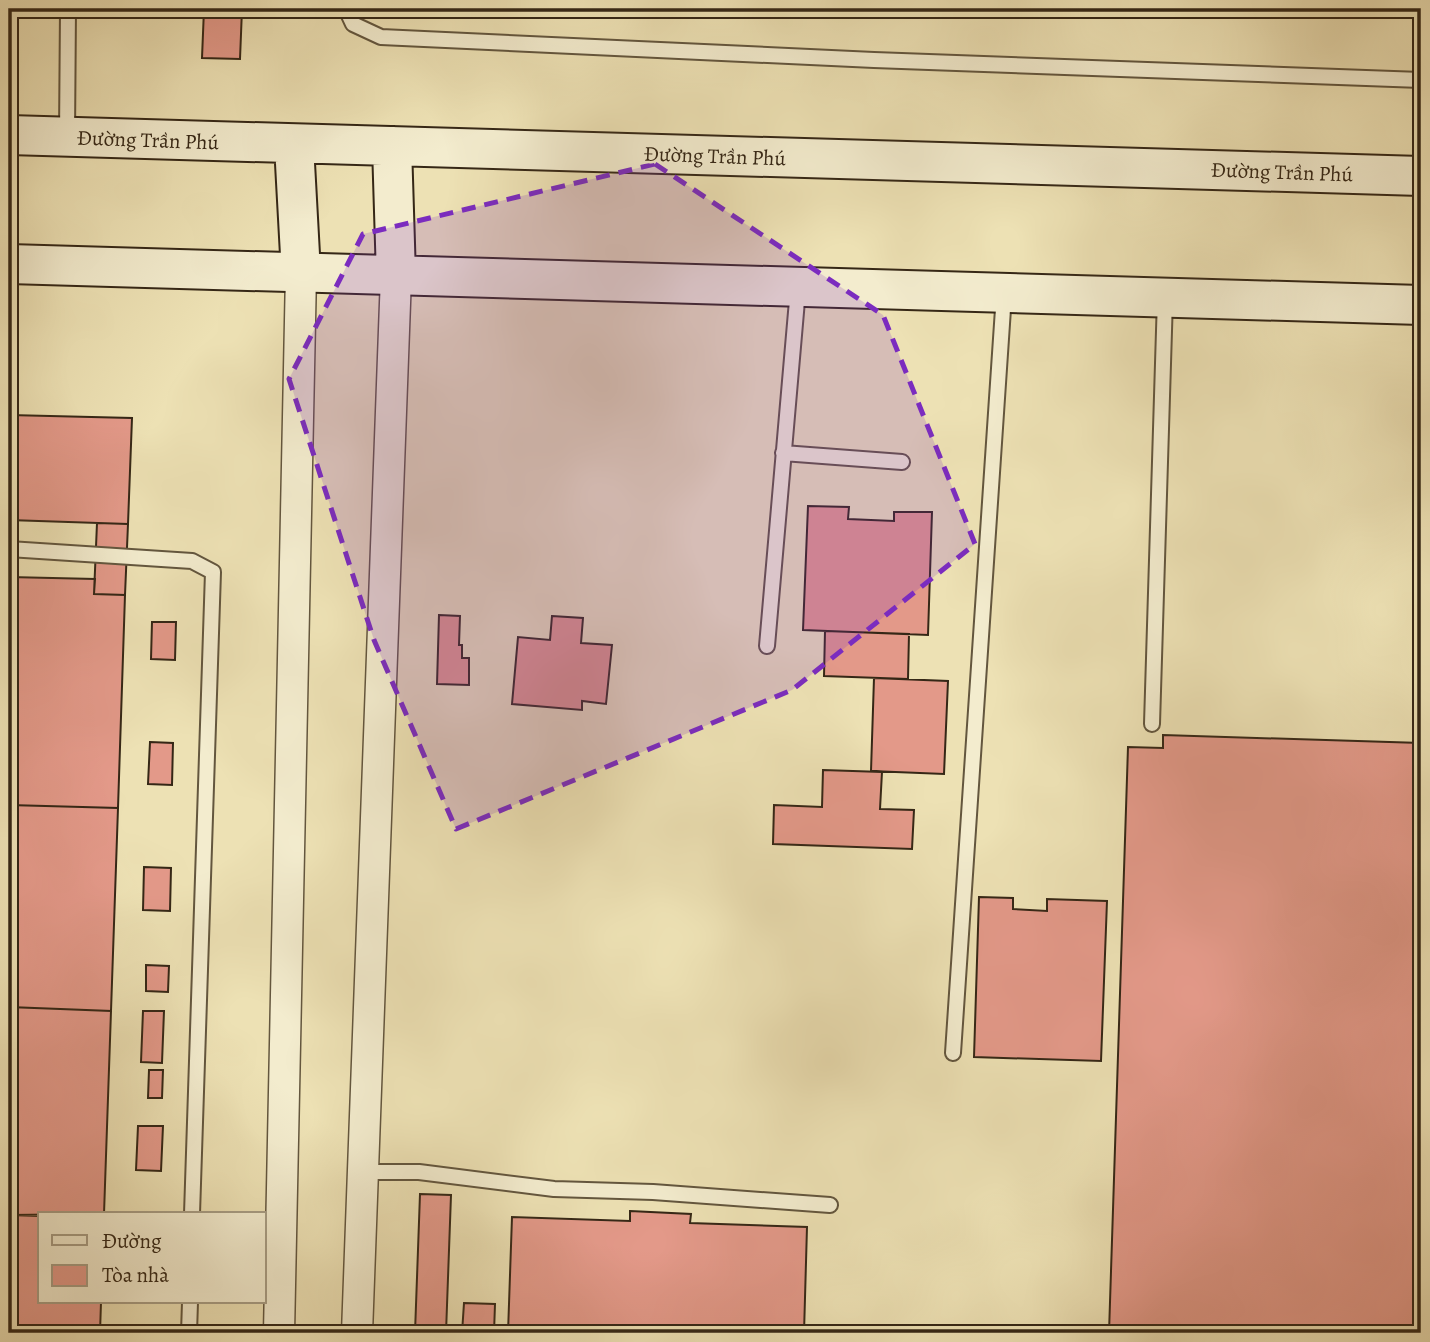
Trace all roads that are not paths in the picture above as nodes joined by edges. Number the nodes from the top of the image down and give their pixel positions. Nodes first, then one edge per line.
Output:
1 (68, 9) edge
2 (346, 9) edge
3 (1421, 80) edge
4 (9, 135) edge
5 (67, 137) junction
6 (294, 145) junction
7 (392, 146) junction
8 (1421, 176) edge
9 (9, 264) edge
10 (300, 273) junction
11 (396, 276) junction
12 (798, 287) junction
13 (1004, 293) junction
14 (1165, 298) junction
15 (1421, 305) edge
16 (783, 453) junction
17 (902, 463) dead end
18 (9, 549) edge
19 (766, 646) dead end
20 (1152, 724) dead end
21 (953, 1053) dead end
22 (361, 1172) junction
23 (830, 1205) dead end
24 (192, 1212) edge
25 (190, 1304) edge
26 (189, 1333) edge
27 (279, 1333) edge
28 (357, 1333) edge

1 - 5 lane
2 - 3 lane
4 - 5 main road, Đường Trần Phú
5 - 6 main road, Đường Trần Phú
6 - 7 main road, Đường Trần Phú
6 - 10 main road
7 - 8 main road, Đường Trần Phú
7 - 11 main road
9 - 10 main road
10 - 11 main road
10 - 27 street
11 - 12 main road
11 - 22 street
12 - 13 main road
12 - 16 lane
13 - 14 main road
13 - 21 lane
14 - 15 main road
14 - 20 lane
16 - 17 lane
16 - 19 lane
18 - 24 lane
22 - 23 lane
22 - 28 street
25 - 26 lane

